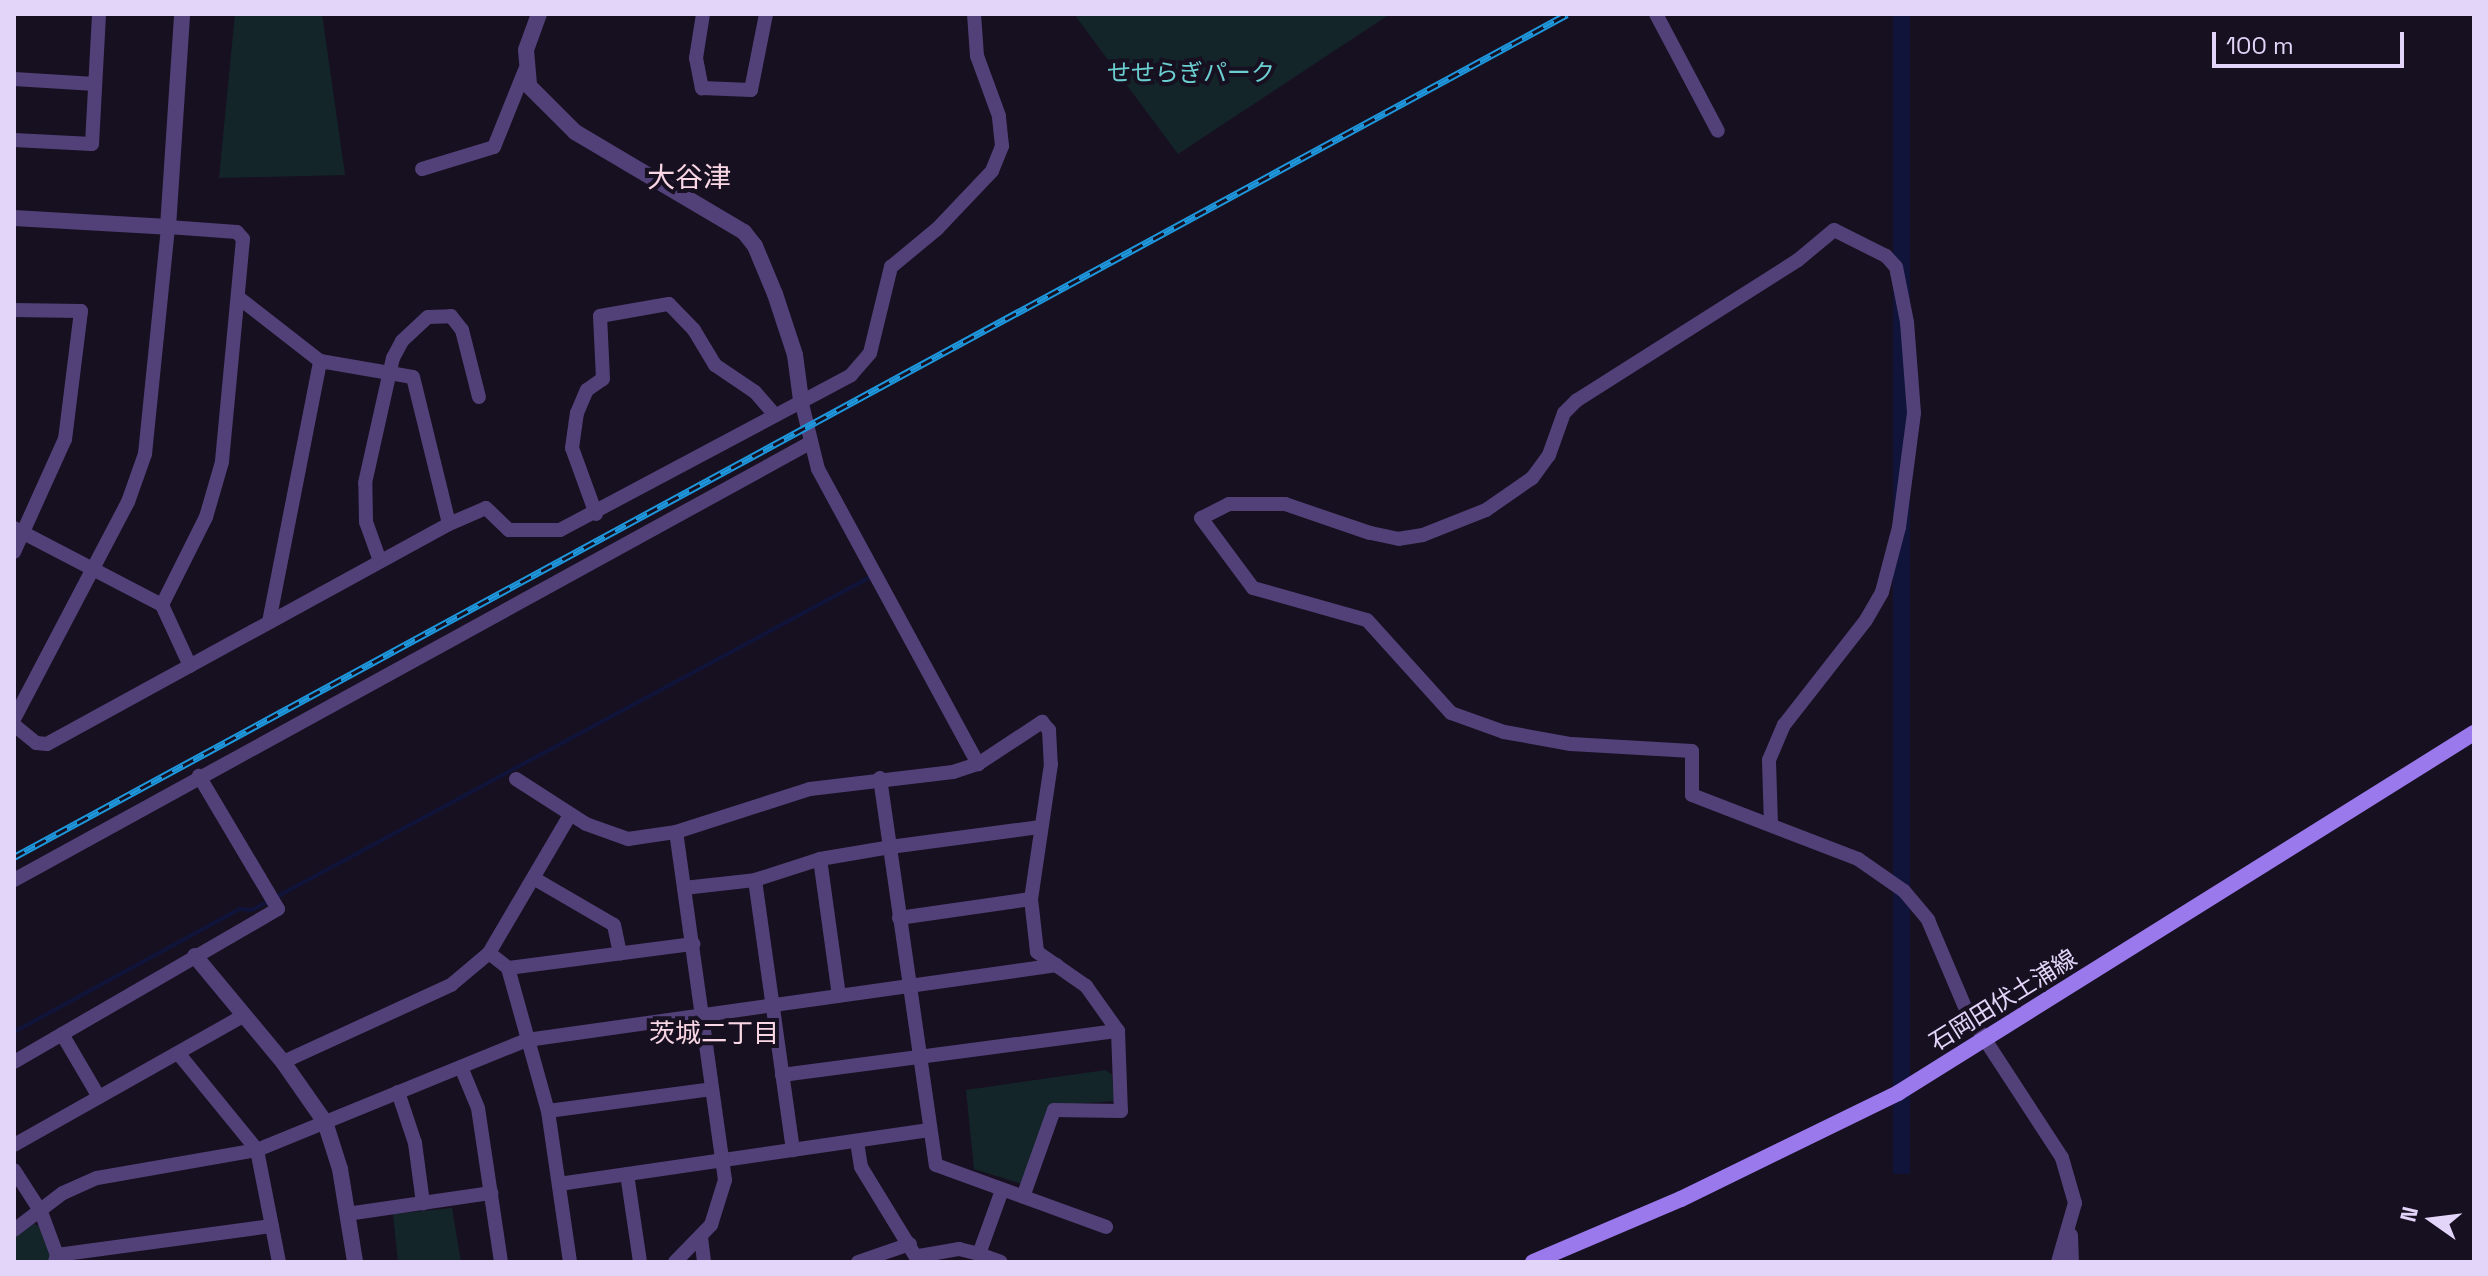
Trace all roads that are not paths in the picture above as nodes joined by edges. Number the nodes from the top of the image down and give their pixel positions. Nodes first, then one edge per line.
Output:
1 (99, 14) edge
2 (182, 14) edge
3 (539, 14) edge
4 (703, 14) edge
5 (766, 14) edge
6 (974, 14) edge
7 (1656, 14) edge
8 (525, 70) junction
9 (14, 79) edge
10 (95, 84) junction
11 (1716, 128) dead end
12 (14, 140) edge
13 (422, 169) dead end
14 (14, 218) edge
15 (168, 227) junction
16 (239, 298) junction
17 (14, 310) edge
18 (320, 361) junction
19 (390, 371) junction
20 (479, 397) dead end
21 (801, 400) junction
22 (775, 415) junction
23 (808, 444) junction
24 (596, 514) junction
25 (449, 524) junction
26 (19, 531) edge
27 (14, 552) edge
28 (380, 561) junction
29 (93, 570) junction
30 (162, 605) junction
31 (269, 622) junction
32 (190, 666) junction
33 (14, 719) edge
34 (14, 725) edge
35 (2474, 733) edge
36 (978, 764) junction
37 (199, 776) junction
38 (880, 778) junction
39 (516, 779) dead end
40 (570, 815) junction
41 (1771, 825) junction
42 (1039, 827) junction
43 (676, 832) junction
44 (890, 847) junction
45 (820, 859) junction
46 (535, 879) junction
47 (14, 880) edge
48 (755, 880) junction
49 (684, 888) junction
50 (1031, 899) junction
51 (899, 918) junction
52 (693, 944) junction
53 (489, 953) junction
54 (620, 953) junction
55 (195, 956) junction
56 (1057, 965) junction
57 (508, 968) junction
58 (909, 986) junction
59 (839, 996) junction
60 (772, 1006) junction
61 (245, 1015) junction
62 (702, 1016) junction
63 (1118, 1031) junction
64 (62, 1034) junction
65 (1988, 1039) junction
66 (527, 1040) junction
67 (178, 1053) junction
68 (919, 1058) junction
69 (14, 1062) edge
70 (283, 1062) junction
71 (461, 1067) junction
72 (782, 1075) junction
73 (712, 1089) junction
74 (398, 1092) junction
75 (99, 1097) junction
76 (548, 1111) junction
77 (325, 1122) junction
78 (929, 1130) junction
79 (857, 1142) junction
80 (14, 1145) edge
81 (257, 1150) junction
82 (793, 1150) junction
83 (722, 1161) junction
84 (14, 1170) edge
85 (627, 1174) junction
86 (559, 1184) junction
87 (1002, 1190) junction
88 (491, 1193) junction
89 (1023, 1197) junction
90 (423, 1203) junction
91 (41, 1212) junction
92 (347, 1214) junction
93 (272, 1226) junction
94 (1106, 1227) dead end
95 (14, 1230) edge
96 (2070, 1231) junction
97 (701, 1237) junction
98 (916, 1254) edge
99 (979, 1254) junction
100 (56, 1259) edge
101 (279, 1262) edge
102 (355, 1262) edge
103 (501, 1262) edge
104 (570, 1262) edge
105 (640, 1262) edge
106 (675, 1262) edge
107 (704, 1262) edge
108 (858, 1262) edge
109 (1001, 1262) edge
110 (1533, 1262) edge
111 (2058, 1262) edge
112 (2072, 1262) edge

1 - 10 street
2 - 15 street
3 - 8 street
4 - 5 street
6 - 21 street
7 - 11 street
8 - 13 street
8 - 21 street
9 - 10 street
10 - 12 street
14 - 15 street
15 - 16 street
15 - 29 street
16 - 18 street
16 - 30 street
17 - 26 street
18 - 19 street
18 - 31 street
19 - 20 street
19 - 25 street
19 - 28 street
21 - 22 street
21 - 23 street
22 - 24 street
22 - 24 street
23 - 36 street
23 - 37 street
24 - 25 street
25 - 28 street
26 - 27 street
26 - 29 street
28 - 31 street
29 - 30 street
29 - 33 street
30 - 32 street
31 - 32 street
32 - 34 street
35 - 65 main road, 石岡田伏土浦線
36 - 38 street
36 - 42 street
37 - 47 street
37 - 55 street
38 - 43 street
38 - 44 street
39 - 40 street
40 - 43 street
40 - 46 street
41 - 41 street
41 - 65 street
42 - 44 street
42 - 50 street
43 - 49 street
44 - 45 street
44 - 51 street
45 - 48 street
45 - 59 street
46 - 53 street
46 - 54 street
48 - 49 street
48 - 60 street
49 - 52 street
50 - 51 street
50 - 56 street
51 - 58 street
52 - 54 street
52 - 62 street
53 - 57 street
53 - 70 street
54 - 57 street
55 - 61 street
55 - 64 street
56 - 58 street
56 - 63 street
57 - 66 street
58 - 59 street
58 - 68 street
59 - 60 street
60 - 62 street
60 - 72 street
61 - 67 street
61 - 70 street
62 - 66 street
62 - 73 street
63 - 68 street
63 - 89 street
64 - 69 street
64 - 75 street
65 - 96 street
65 - 110 main road, 石岡田伏土浦線
66 - 71 street
66 - 76 street
67 - 75 street
67 - 81 street
68 - 72 street
68 - 78 street
70 - 77 street
71 - 74 street
71 - 88 street
72 - 82 street
73 - 76 street
73 - 83 street
74 - 77 street
74 - 90 street
75 - 80 street
76 - 86 street
77 - 81 street
77 - 92 street
78 - 79 street
78 - 87 street
79 - 82 street
79 - 98 street
81 - 91 street
81 - 93 street
82 - 83 street
83 - 85 street
83 - 97 street
84 - 91 street
85 - 86 street
85 - 105 street
86 - 104 street
87 - 89 street
87 - 99 street
88 - 90 street
88 - 103 street
89 - 94 street
90 - 92 street
91 - 95 street
91 - 100 street
92 - 102 street
93 - 100 street
93 - 101 street
96 - 111 street
96 - 112 street
97 - 106 street
97 - 107 street
98 - 99 street
98 - 108 street
99 - 109 street

